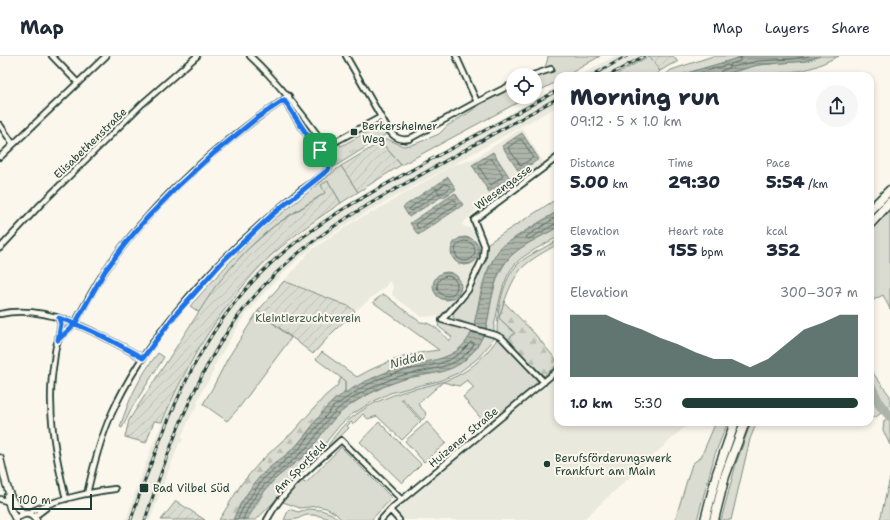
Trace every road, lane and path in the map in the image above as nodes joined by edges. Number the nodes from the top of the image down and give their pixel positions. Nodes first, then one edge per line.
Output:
1 (52, 56) edge
2 (106, 56) edge
3 (197, 56) edge
4 (250, 56) edge
5 (346, 56) edge
6 (456, 56) edge
7 (191, 58) edge
8 (551, 69) dead end
9 (542, 72) edge
10 (78, 83) junction
11 (506, 88) edge
12 (289, 96) junction
13 (284, 100) junction
14 (477, 102) junction
15 (381, 117) junction
16 (0, 125) edge
17 (13, 144) junction
18 (326, 147) junction
19 (320, 150) junction
20 (0, 156) edge
21 (554, 160) edge
22 (890, 190) edge
23 (890, 202) edge
24 (874, 206) edge
25 (874, 220) edge
26 (0, 248) edge
27 (0, 314) edge
28 (59, 318) junction
29 (75, 324) junction
30 (58, 340) junction
31 (143, 358) junction
32 (554, 373) edge
33 (544, 382) junction
34 (734, 426) edge
35 (744, 426) edge
36 (0, 458) edge
37 (8, 488) junction
38 (115, 489) dead end
39 (87, 494) junction
40 (0, 499) edge
41 (66, 499) junction
42 (402, 500) junction
43 (8, 502) junction
44 (51, 504) junction
45 (390, 510) junction
46 (25, 514) junction
47 (35, 519) edge
48 (16, 520) edge
49 (267, 520) edge
50 (381, 520) edge
51 (399, 520) edge
52 (705, 520) edge
53 (714, 520) edge

1 - 10 street
2 - 10 street
3 - 7 street, Elisabethenstraße
4 - 12 street
5 - 15 street
6 - 14 street
7 - 26 street, Elisabethenstraße
8 - 9 street
10 - 17 street
11 - 14 street
12 - 13 street
12 - 18 street
13 - 19 street
13 - 29 street
14 - 15 street
15 - 18 street
16 - 17 street
17 - 20 street
18 - 19 street
19 - 31 street
21 - 33 street, Wiesengasse
22 - 24 highway
23 - 25 highway
27 - 28 street
28 - 29 street
28 - 30 street
29 - 30 street
29 - 31 street
30 - 41 street
31 - 39 street
32 - 33 street, Huizener Straße
33 - 42 street, Huizener Straße
34 - 52 highway
35 - 53 highway
36 - 37 main road
37 - 43 main road
37 - 46 main road
38 - 39 street
39 - 41 street
40 - 43 street
41 - 44 street
42 - 45 street, Huizener Straße
42 - 49 street, Am Sportfeld
43 - 48 main road
44 - 46 street
44 - 47 street
45 - 50 street, Huizener Straße
45 - 51 street
46 - 47 main road
46 - 48 main road

